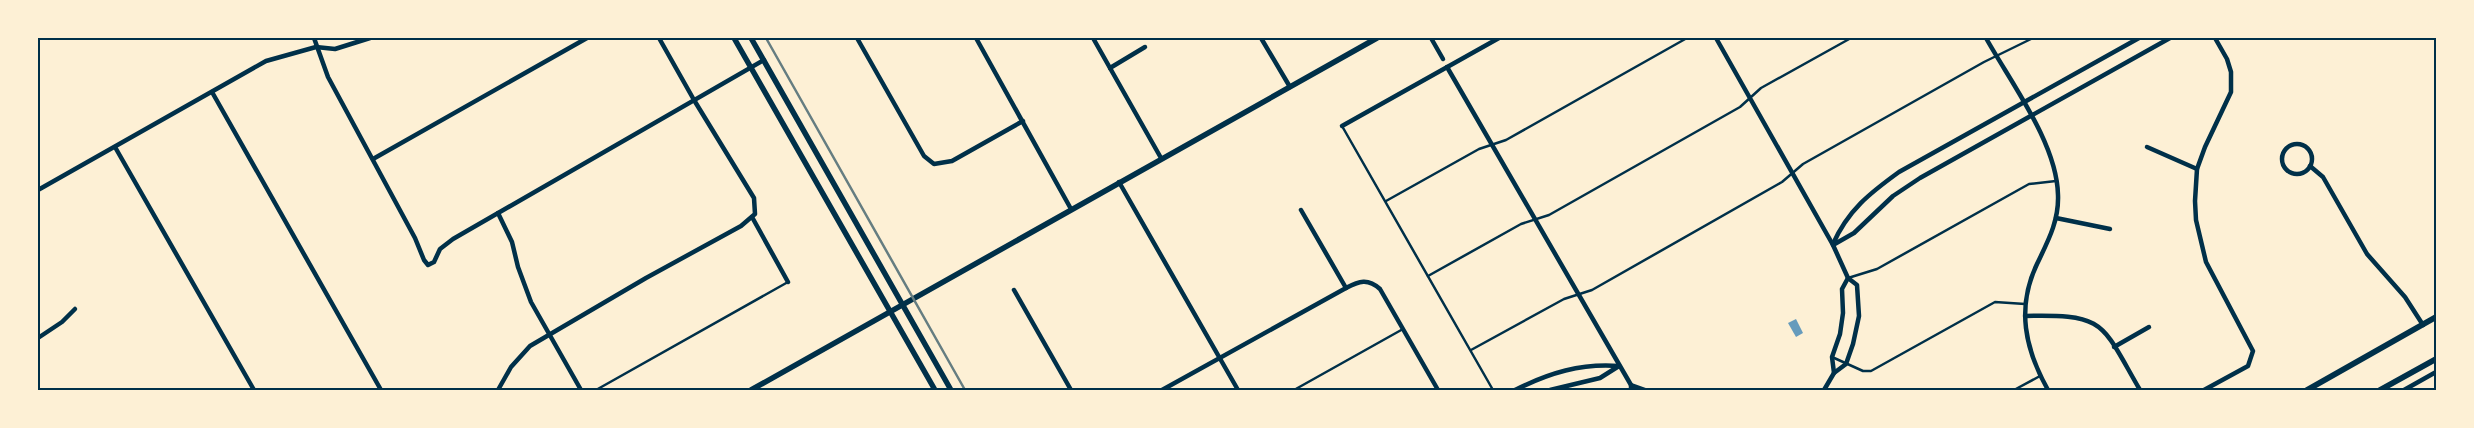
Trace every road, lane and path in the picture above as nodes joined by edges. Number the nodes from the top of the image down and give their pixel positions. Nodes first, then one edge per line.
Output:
1 (314, 38) edge
2 (370, 38) edge
3 (587, 38) edge
4 (659, 38) edge
5 (734, 38) edge
6 (751, 38) edge
7 (857, 38) edge
8 (976, 38) edge
9 (1093, 38) edge
10 (1261, 38) edge
11 (1377, 38) edge
12 (1431, 38) edge
13 (1499, 38) edge
14 (1686, 38) edge
15 (1716, 38) edge
16 (1851, 38) edge
17 (1986, 38) edge
18 (2033, 38) edge
19 (2139, 38) edge
20 (2170, 38) edge
21 (2215, 38) edge
22 (316, 47) junction
23 (1145, 48) dead end
24 (1996, 56) junction
25 (1443, 59) dead end
26 (764, 60) junction
27 (1448, 66) junction
28 (750, 67) junction
29 (1110, 68) junction
30 (1290, 87) junction
31 (212, 92) junction
32 (1750, 98) junction
33 (694, 100) junction
34 (2023, 103) junction
35 (2031, 116) junction
36 (1023, 121) junction
37 (1342, 126) joint
38 (1492, 145) junction
39 (115, 147) junction
40 (2147, 147) dead end
41 (1161, 158) junction
42 (374, 159) junction
43 (2310, 166) junction
44 (2197, 169) junction
45 (1792, 173) junction
46 (2057, 181) junction
47 (1119, 182) junction
48 (38, 190) edge
49 (1386, 201) junction
50 (1071, 209) junction
51 (1301, 210) dead end
52 (498, 213) junction
53 (752, 217) junction
54 (2056, 218) junction
55 (1535, 220) junction
56 (2110, 229) dead end
57 (1833, 245) junction
58 (1428, 276) junction
59 (1848, 278) junction
60 (788, 282) joint
61 (1346, 288) junction
62 (1014, 290) dead end
63 (1578, 294) junction
64 (2026, 304) junction
65 (903, 305) junction
66 (75, 309) dead end
67 (890, 312) junction
68 (2024, 316) junction
69 (2436, 317) edge
70 (2423, 325) junction
71 (2149, 327) dead end
72 (1403, 329) junction
73 (550, 333) junction
74 (38, 338) edge
75 (2114, 347) junction
76 (1471, 350) junction
77 (1832, 357) junction
78 (1220, 359) junction
79 (2436, 359) edge
80 (1846, 364) junction
81 (1619, 366) junction
82 (2436, 372) edge
83 (1834, 373) junction
84 (2040, 376) junction
85 (1631, 385) junction
86 (254, 390) edge
87 (381, 390) edge
88 (498, 390) edge
89 (581, 390) edge
90 (596, 390) edge
91 (751, 390) edge
92 (935, 390) edge
93 (951, 390) edge
94 (1071, 390) edge
95 (1162, 390) edge
96 (1238, 390) edge
97 (1294, 390) edge
98 (1438, 390) edge
99 (1493, 390) edge
100 (1515, 390) edge
101 (1550, 390) edge
102 (1631, 390) edge
103 (1645, 390) edge
104 (1824, 390) edge
105 (2014, 390) edge
106 (2048, 390) edge
107 (2140, 390) edge
108 (2204, 390) edge
109 (2307, 390) edge
110 (2380, 390) edge
111 (2404, 390) edge

1 - 22 street
2 - 22 street
3 - 42 street
4 - 33 street
5 - 28 street
6 - 26 street
7 - 36 street
8 - 36 street
9 - 29 street
10 - 30 street
11 - 30 street
12 - 25 street
13 - 27 street
14 - 38 lane
15 - 32 street
16 - 32 lane
17 - 24 street
18 - 24 lane
19 - 34 street
20 - 35 street
21 - 44 street
22 - 31 street
22 - 42 street
23 - 29 street
24 - 34 street
24 - 45 lane
26 - 28 street
26 - 65 street
27 - 37 street
27 - 38 street
28 - 33 street
28 - 67 street
29 - 41 street
30 - 41 street
31 - 39 street
31 - 87 street
32 - 45 street
32 - 55 lane
33 - 52 street
33 - 53 street
34 - 35 street
34 - 57 street
35 - 46 street
35 - 57 street
36 - 50 street
37 - 49 lane
38 - 49 lane
38 - 55 street
39 - 48 street
39 - 86 street
40 - 44 street
41 - 47 street
42 - 52 street
43 - 43 street
43 - 70 street
44 - 108 street
45 - 57 street
45 - 63 lane
46 - 54 street
46 - 59 lane
47 - 50 street
47 - 78 street
49 - 58 lane
50 - 65 street
51 - 61 street
52 - 73 street
53 - 60 street
53 - 73 street
54 - 56 street
54 - 64 street
55 - 58 lane
55 - 63 street
57 - 59 street
58 - 76 lane
59 - 77 street
59 - 80 street
60 - 90 lane
61 - 72 street
61 - 78 street
62 - 94 street
63 - 76 lane
63 - 81 street
64 - 68 street
64 - 80 lane
65 - 67 street
65 - 93 street
66 - 74 street
67 - 91 street
67 - 92 street
68 - 75 street
68 - 84 street
69 - 70 main road
70 - 109 main road
71 - 75 street
72 - 97 lane
72 - 98 street
73 - 88 street
73 - 89 street
75 - 107 street
76 - 99 lane
77 - 80 lane
77 - 83 street
78 - 95 street
78 - 96 street
79 - 110 main road
80 - 83 street
81 - 85 street
81 - 100 street
81 - 101 street
82 - 111 street
83 - 104 street
84 - 105 lane
84 - 106 street
85 - 102 street
85 - 103 street

